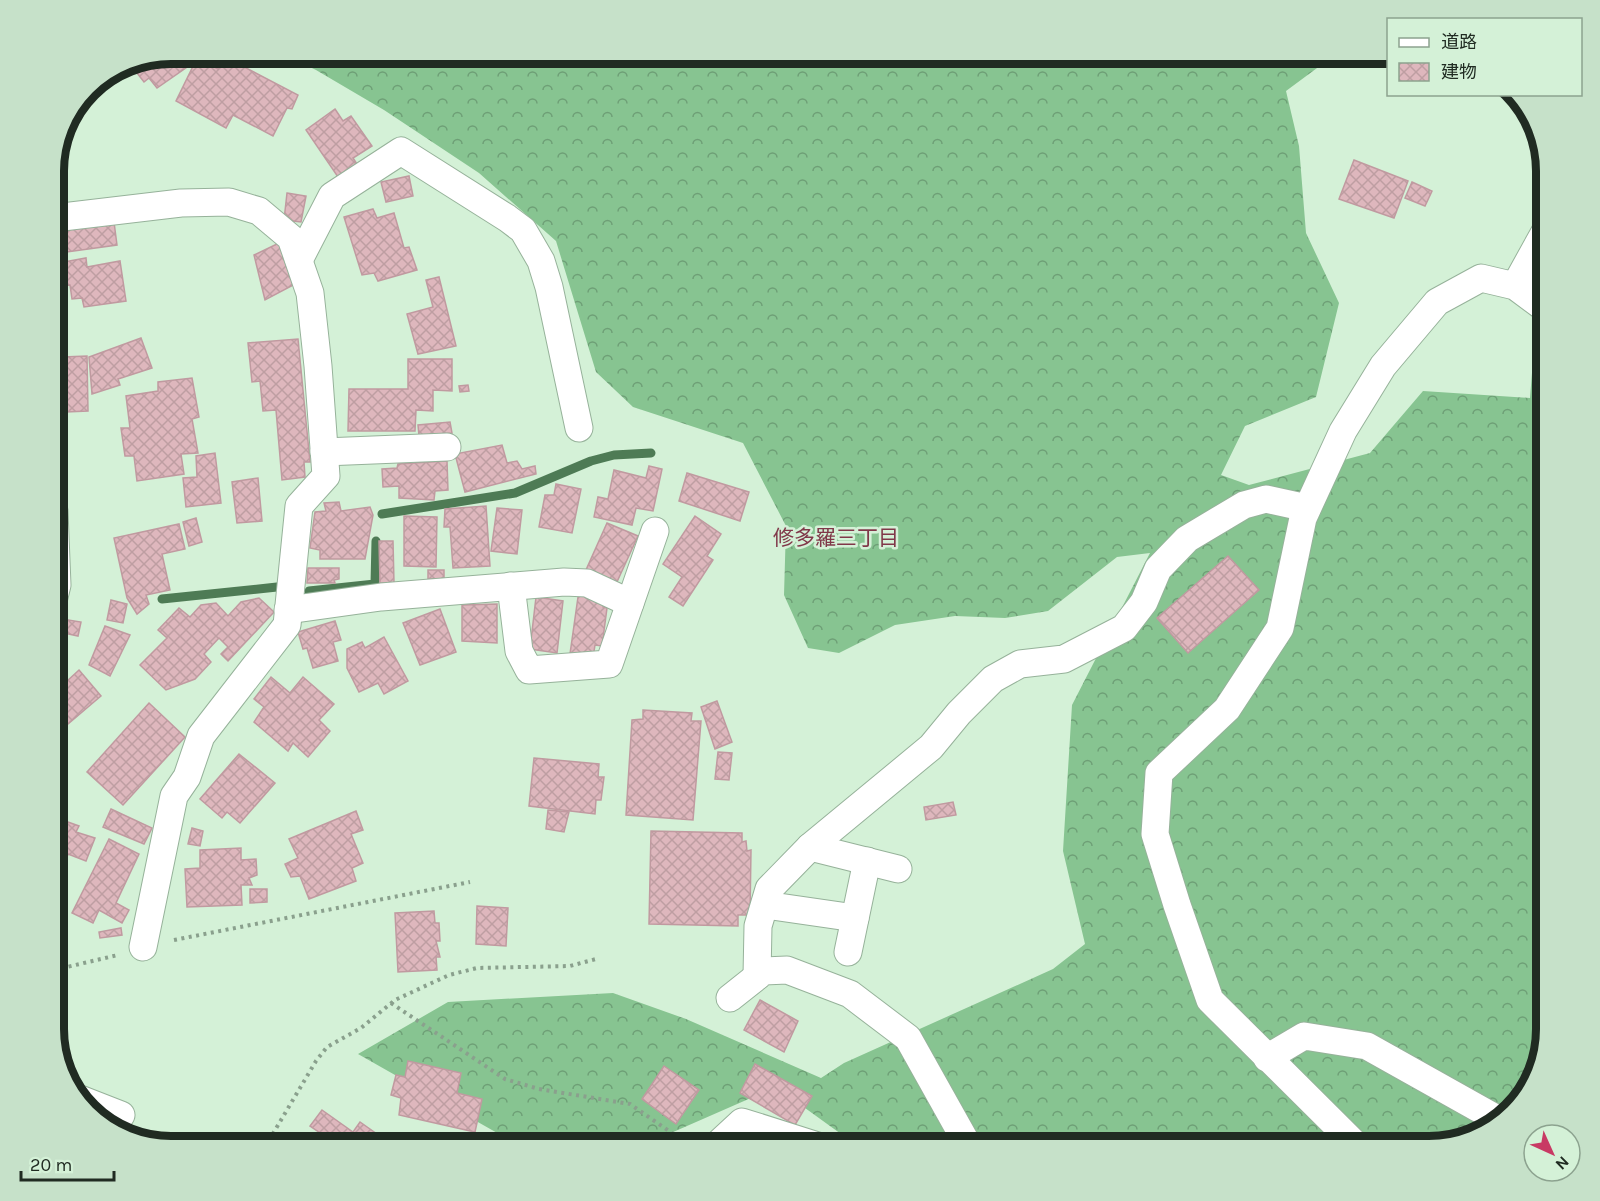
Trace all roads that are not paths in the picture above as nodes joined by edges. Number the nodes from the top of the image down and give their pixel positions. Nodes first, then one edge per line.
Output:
1 (65, 217) edge
2 (1536, 248) edge
3 (299, 260) junction
4 (1515, 286) junction
5 (1536, 302) edge
6 (579, 428) dead end
7 (447, 447) dead end
8 (324, 452) junction
9 (1307, 508) junction
10 (655, 531) dead end
11 (511, 586) junction
12 (630, 603) junction
13 (288, 610) junction
14 (810, 847) junction
15 (867, 861) junction
16 (898, 869) dead end
17 (765, 905) junction
18 (855, 918) junction
19 (143, 948) road end
20 (848, 952) dead end
21 (757, 976) junction
22 (730, 998) dead end
23 (1267, 1058) junction
24 (96, 1105) edge
25 (121, 1115) dead end
26 (1491, 1116) edge
27 (727, 1136) edge
28 (786, 1136) edge
29 (963, 1136) edge
30 (1347, 1136) edge

1 - 3 street
2 - 4 street
3 - 6 street
3 - 8 street
4 - 5 street
4 - 9 street
7 - 8 street
8 - 13 street
9 - 14 street
9 - 23 street
10 - 12 street
11 - 12 street
11 - 12 street
11 - 13 street
13 - 19 street
14 - 15 street
14 - 17 street
15 - 16 street
15 - 18 street
17 - 18 street
17 - 21 street
18 - 20 street
21 - 22 street
21 - 29 street
23 - 26 street
23 - 30 street
24 - 25 street
27 - 28 street

